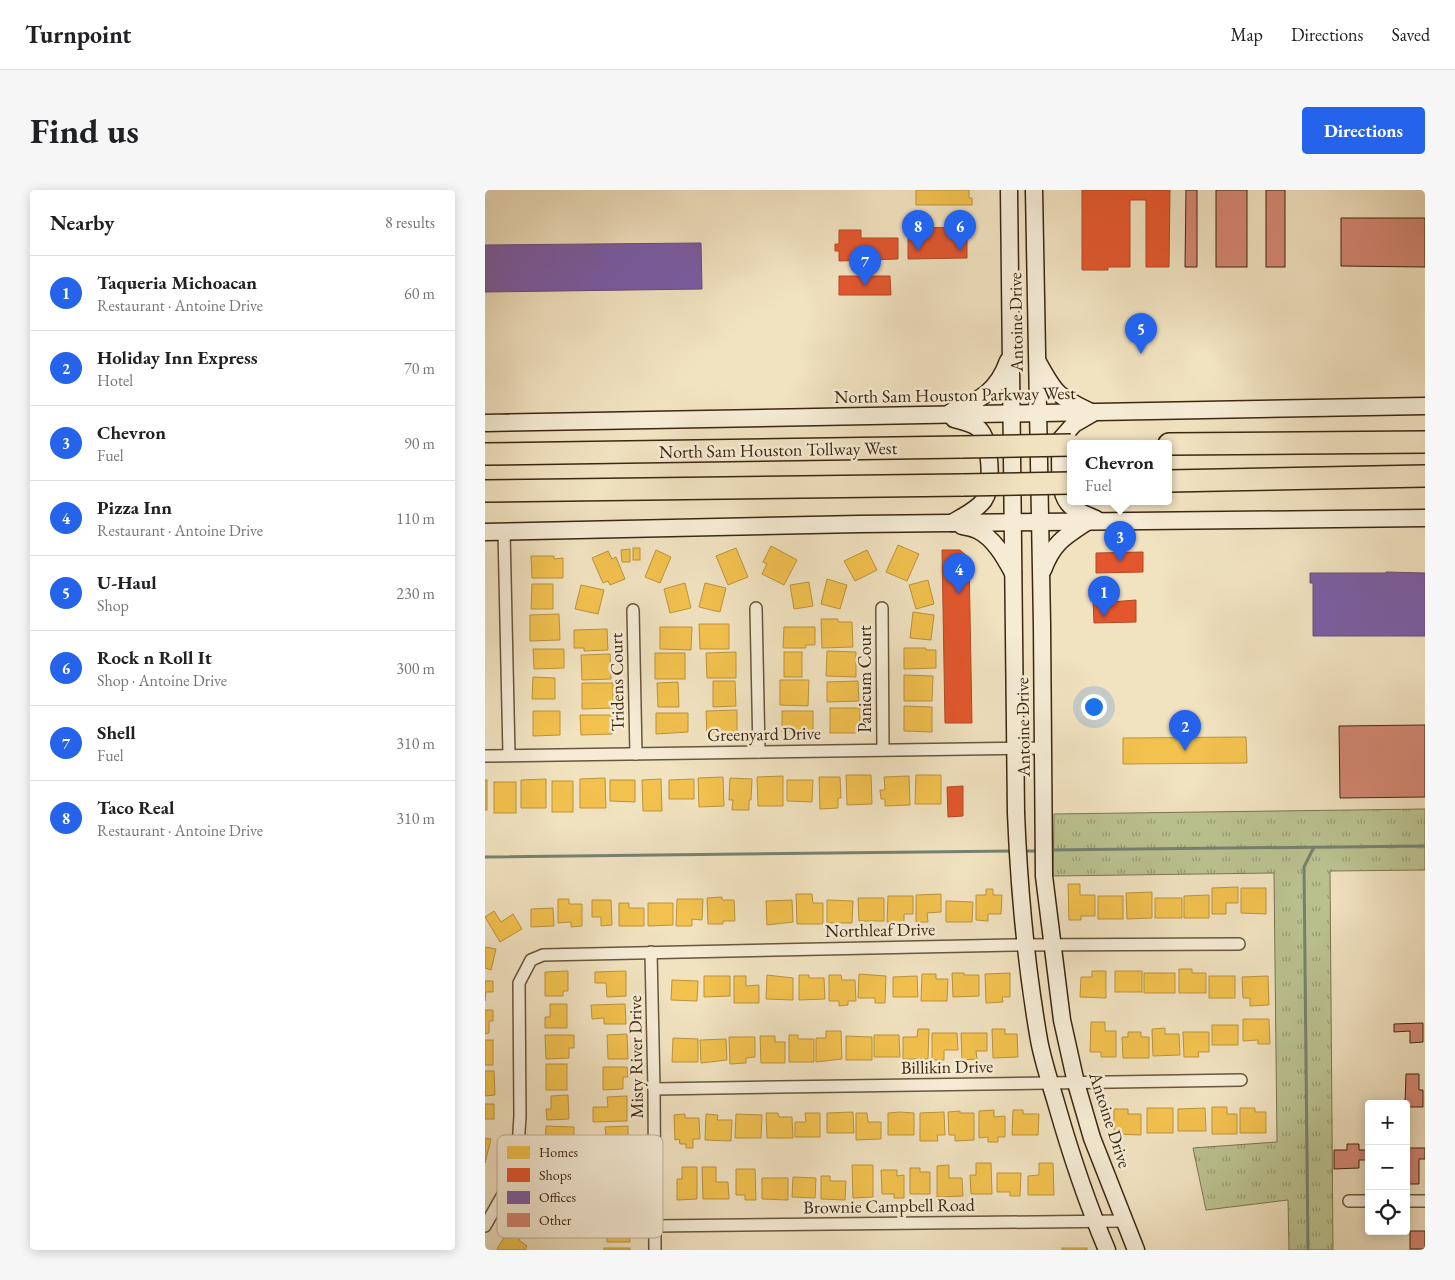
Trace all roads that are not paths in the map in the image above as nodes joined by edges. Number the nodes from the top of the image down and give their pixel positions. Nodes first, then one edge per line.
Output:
1 (1009, 190) edge
2 (1034, 190) edge
3 (1035, 216) junction
4 (1009, 217) junction
5 (1011, 352) junction
6 (1037, 360) junction
7 (1425, 406) edge
8 (1093, 412) junction
9 (1012, 414) junction
10 (1038, 414) junction
11 (945, 415) junction
12 (485, 423) edge
13 (1425, 442) edge
14 (1172, 444) edge
15 (1067, 445) edge
16 (485, 454) edge
17 (1425, 476) edge
18 (1172, 481) edge
19 (1067, 483) edge
20 (485, 491) edge
21 (1067, 501) edge
22 (1070, 505) edge
23 (1425, 518) edge
24 (1095, 521) junction
25 (1013, 522) junction
26 (1040, 522) junction
27 (952, 523) junction
28 (485, 532) edge
29 (504, 532) junction
30 (1014, 574) junction
31 (1041, 577) junction
32 (756, 608) dead end
33 (882, 608) dead end
34 (633, 610) dead end
35 (1015, 748) junction
36 (1043, 748) junction
37 (883, 750) junction
38 (759, 752) junction
39 (636, 754) junction
40 (485, 756) edge
41 (509, 756) junction
42 (1239, 944) dead end
43 (1025, 945) junction
44 (1052, 945) junction
45 (651, 952) junction
46 (1241, 1080) dead end
47 (1050, 1083) junction
48 (1075, 1083) junction
49 (655, 1089) junction
50 (519, 1135) edge
51 (655, 1135) edge
52 (1349, 1201) dead end
53 (1365, 1201) edge
54 (1410, 1201) edge
55 (1425, 1201) edge
56 (497, 1205) edge
57 (1095, 1221) junction
58 (1123, 1221) junction
59 (485, 1226) edge
60 (663, 1226) edge
61 (1107, 1250) edge
62 (1136, 1250) edge

1 - 4 main road, Antoine Drive
2 - 3 main road, Antoine Drive
3 - 4 main road
3 - 6 main road, Antoine Drive
4 - 5 main road, Antoine Drive
5 - 9 main road, Antoine Drive
5 - 11 main road
6 - 8 main road
6 - 10 main road, Antoine Drive
7 - 8 main road, North Sam Houston Parkway West
8 - 10 main road, North Sam Houston Parkway West
8 - 21 main road
9 - 10 main road, North Sam Houston Parkway West
9 - 11 main road, North Sam Houston Parkway West
9 - 25 main road, Antoine Drive
10 - 26 main road, Antoine Drive
11 - 12 main road, North Sam Houston Parkway West
11 - 27 main road
13 - 14 highway
15 - 16 highway, North Sam Houston Tollway West, bridge
17 - 18 highway
19 - 20 highway, North Sam Houston Tollway West, bridge
22 - 24 main road
23 - 24 main road
24 - 26 main road
24 - 31 main road
25 - 26 main road
25 - 27 main road
25 - 30 main road, Antoine Drive
26 - 31 main road, Antoine Drive
27 - 29 main road
27 - 30 main road
28 - 29 main road
29 - 41 street
30 - 35 main road, Antoine Drive
31 - 36 main road, Antoine Drive
32 - 38 street
33 - 37 street, Panicum Court
34 - 39 street, Tridens Court
35 - 36 street, Greenyard Drive
35 - 37 street, Greenyard Drive
35 - 43 main road, Antoine Drive
36 - 44 main road, Antoine Drive
37 - 38 street, Greenyard Drive
38 - 39 street, Greenyard Drive
39 - 41 street, Greenyard Drive
40 - 41 street, Greenyard Drive
42 - 44 street, Northleaf Drive
43 - 44 street, Northleaf Drive
43 - 45 street, Northleaf Drive
43 - 47 main road, Antoine Drive
44 - 48 main road, Antoine Drive
45 - 49 street, Misty River Drive
45 - 50 street, Northleaf Drive
46 - 48 street, Billikin Drive
47 - 48 street, Billikin Drive
47 - 49 street, Billikin Drive
47 - 57 main road, Antoine Drive
48 - 58 main road, Antoine Drive
49 - 51 street, Misty River Drive
52 - 53 street
54 - 55 street
56 - 59 street, Northleaf Drive
57 - 58 street, Brownie Campbell Road
57 - 60 street, Brownie Campbell Road
57 - 61 main road, Antoine Drive
58 - 62 main road, Antoine Drive

